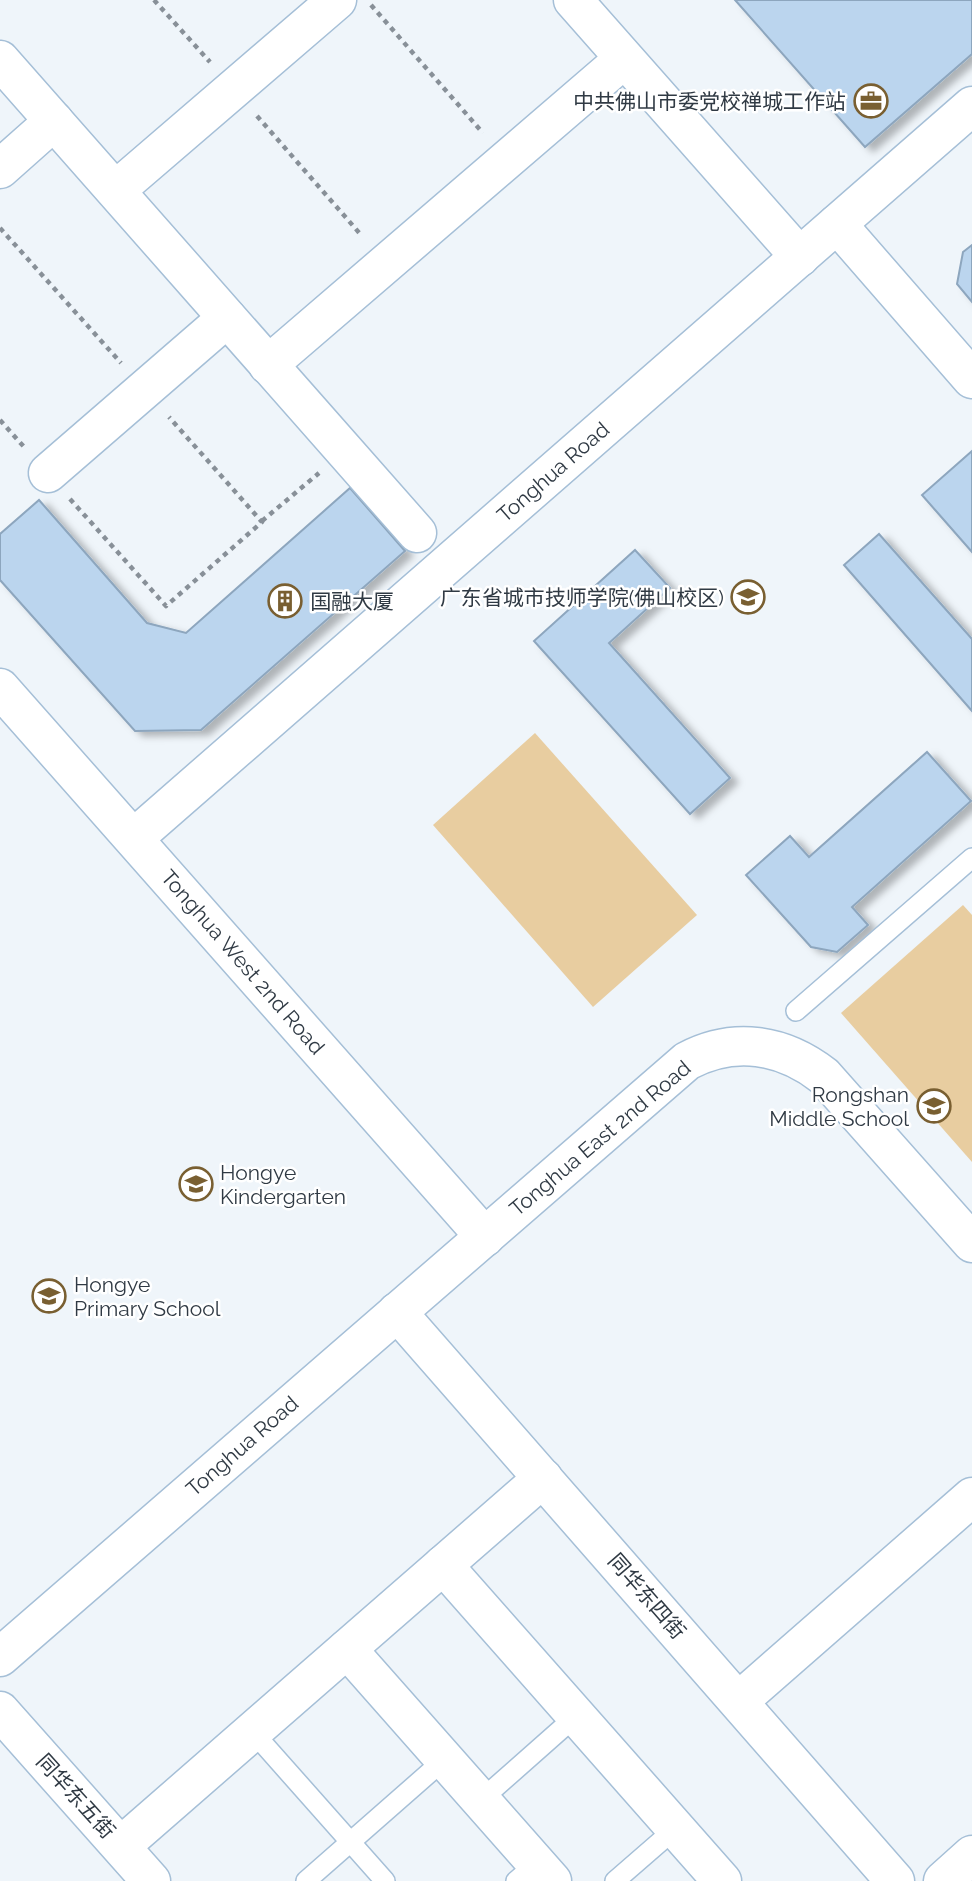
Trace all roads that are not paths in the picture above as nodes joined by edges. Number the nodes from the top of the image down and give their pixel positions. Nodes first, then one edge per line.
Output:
1 (337, 0) edge
2 (592, 7) edge
3 (624, 59) junction
4 (0, 60) edge
5 (972, 106) edge
6 (54, 121) junction
7 (0, 169) edge
8 (116, 190) junction
9 (837, 224) junction
10 (800, 257) junction
11 (227, 318) junction
12 (268, 365) junction
13 (972, 379) edge
14 (48, 473) dead end
15 (417, 533) dead end
16 (0, 688) edge
17 (134, 838) junction
18 (972, 858) edge
19 (796, 1011) dead end
20 (485, 1237) junction
21 (972, 1242) edge
22 (397, 1312) junction
23 (543, 1478) junction
24 (972, 1497) edge
25 (443, 1565) junction
26 (347, 1649) junction
27 (0, 1657) edge
28 (739, 1701) junction
29 (0, 1711) edge
30 (576, 1716) junction
31 (252, 1731) junction
32 (444, 1759) junction
33 (481, 1800) junction
34 (676, 1828) junction
35 (121, 1846) junction
36 (972, 1855) edge
37 (535, 1875) edge
38 (885, 1878) edge
39 (151, 1881) edge
40 (306, 1881) edge
41 (385, 1881) edge
42 (615, 1881) edge
43 (722, 1881) edge
44 (943, 1881) edge

1 - 8 street
2 - 3 street
3 - 10 street
3 - 12 street
4 - 6 street
5 - 9 street, Tonghua Road
6 - 7 street
6 - 8 street
8 - 11 street
9 - 10 street, Tonghua Road
9 - 13 street
10 - 17 street, Tonghua Road
11 - 12 street
11 - 14 street
12 - 15 street
16 - 17 street, Tonghua West 2nd Road
17 - 20 street, Tonghua West 2nd Road
18 - 19 lane
20 - 21 street, Tonghua East 2nd Road
20 - 22 street, Tonghua Road
22 - 23 street, 同华东四街
22 - 27 street, Tonghua Road
23 - 25 street
23 - 28 street, 同华东四街
24 - 28 street
25 - 26 street
25 - 30 street
26 - 31 street
26 - 32 street
28 - 38 street, 同华东四街
29 - 35 street, 同华东五街
30 - 33 lane
30 - 34 street
31 - 35 street
31 - 41 lane
32 - 33 street
32 - 40 lane
33 - 37 street
34 - 42 lane
34 - 43 street
35 - 39 street, 同华东五街
36 - 44 street

